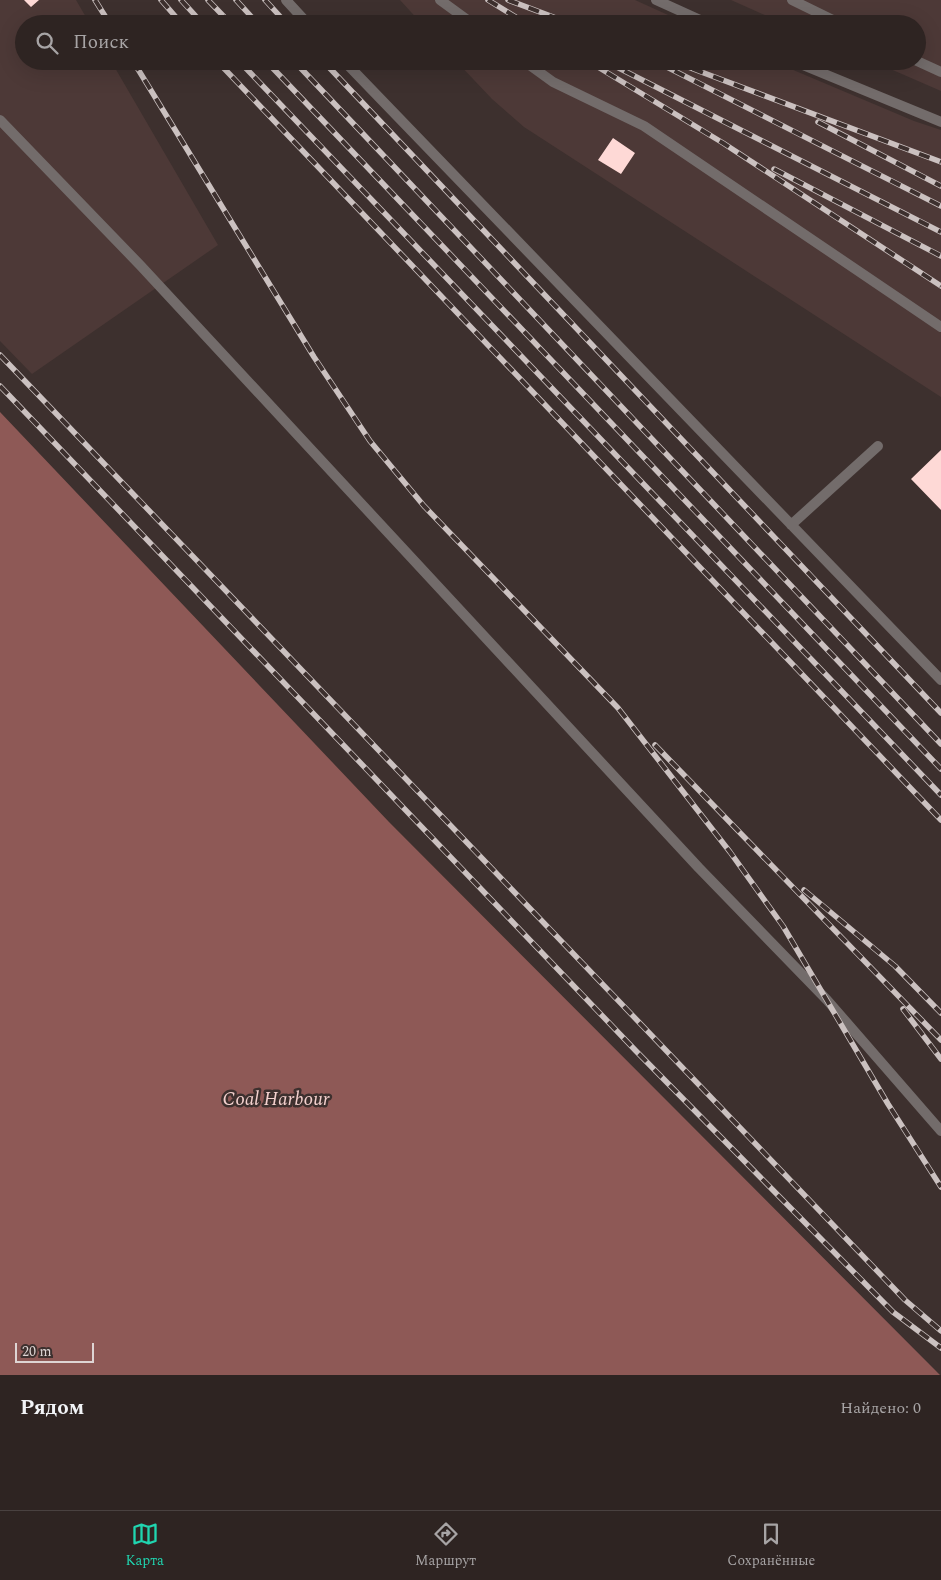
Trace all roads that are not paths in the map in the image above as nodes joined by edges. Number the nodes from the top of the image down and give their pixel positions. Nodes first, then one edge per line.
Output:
1 (286, 0) edge
2 (440, 0) edge
3 (656, 0) edge
4 (792, 0) edge
5 (300, 15) edge
6 (461, 15) edge
7 (689, 15) edge
8 (823, 15) edge
9 (926, 65) edge
10 (353, 70) edge
11 (536, 70) edge
12 (815, 70) edge
13 (941, 72) edge
14 (0, 120) edge
15 (941, 122) edge
16 (941, 327) edge
17 (878, 446) dead end
18 (791, 525) junction
19 (941, 680) edge
20 (941, 1131) edge

1 - 5 lane
2 - 6 lane
3 - 7 lane
4 - 8 lane
9 - 13 lane
10 - 18 lane
11 - 16 lane
12 - 15 lane
14 - 20 lane
17 - 18 lane
18 - 19 lane

